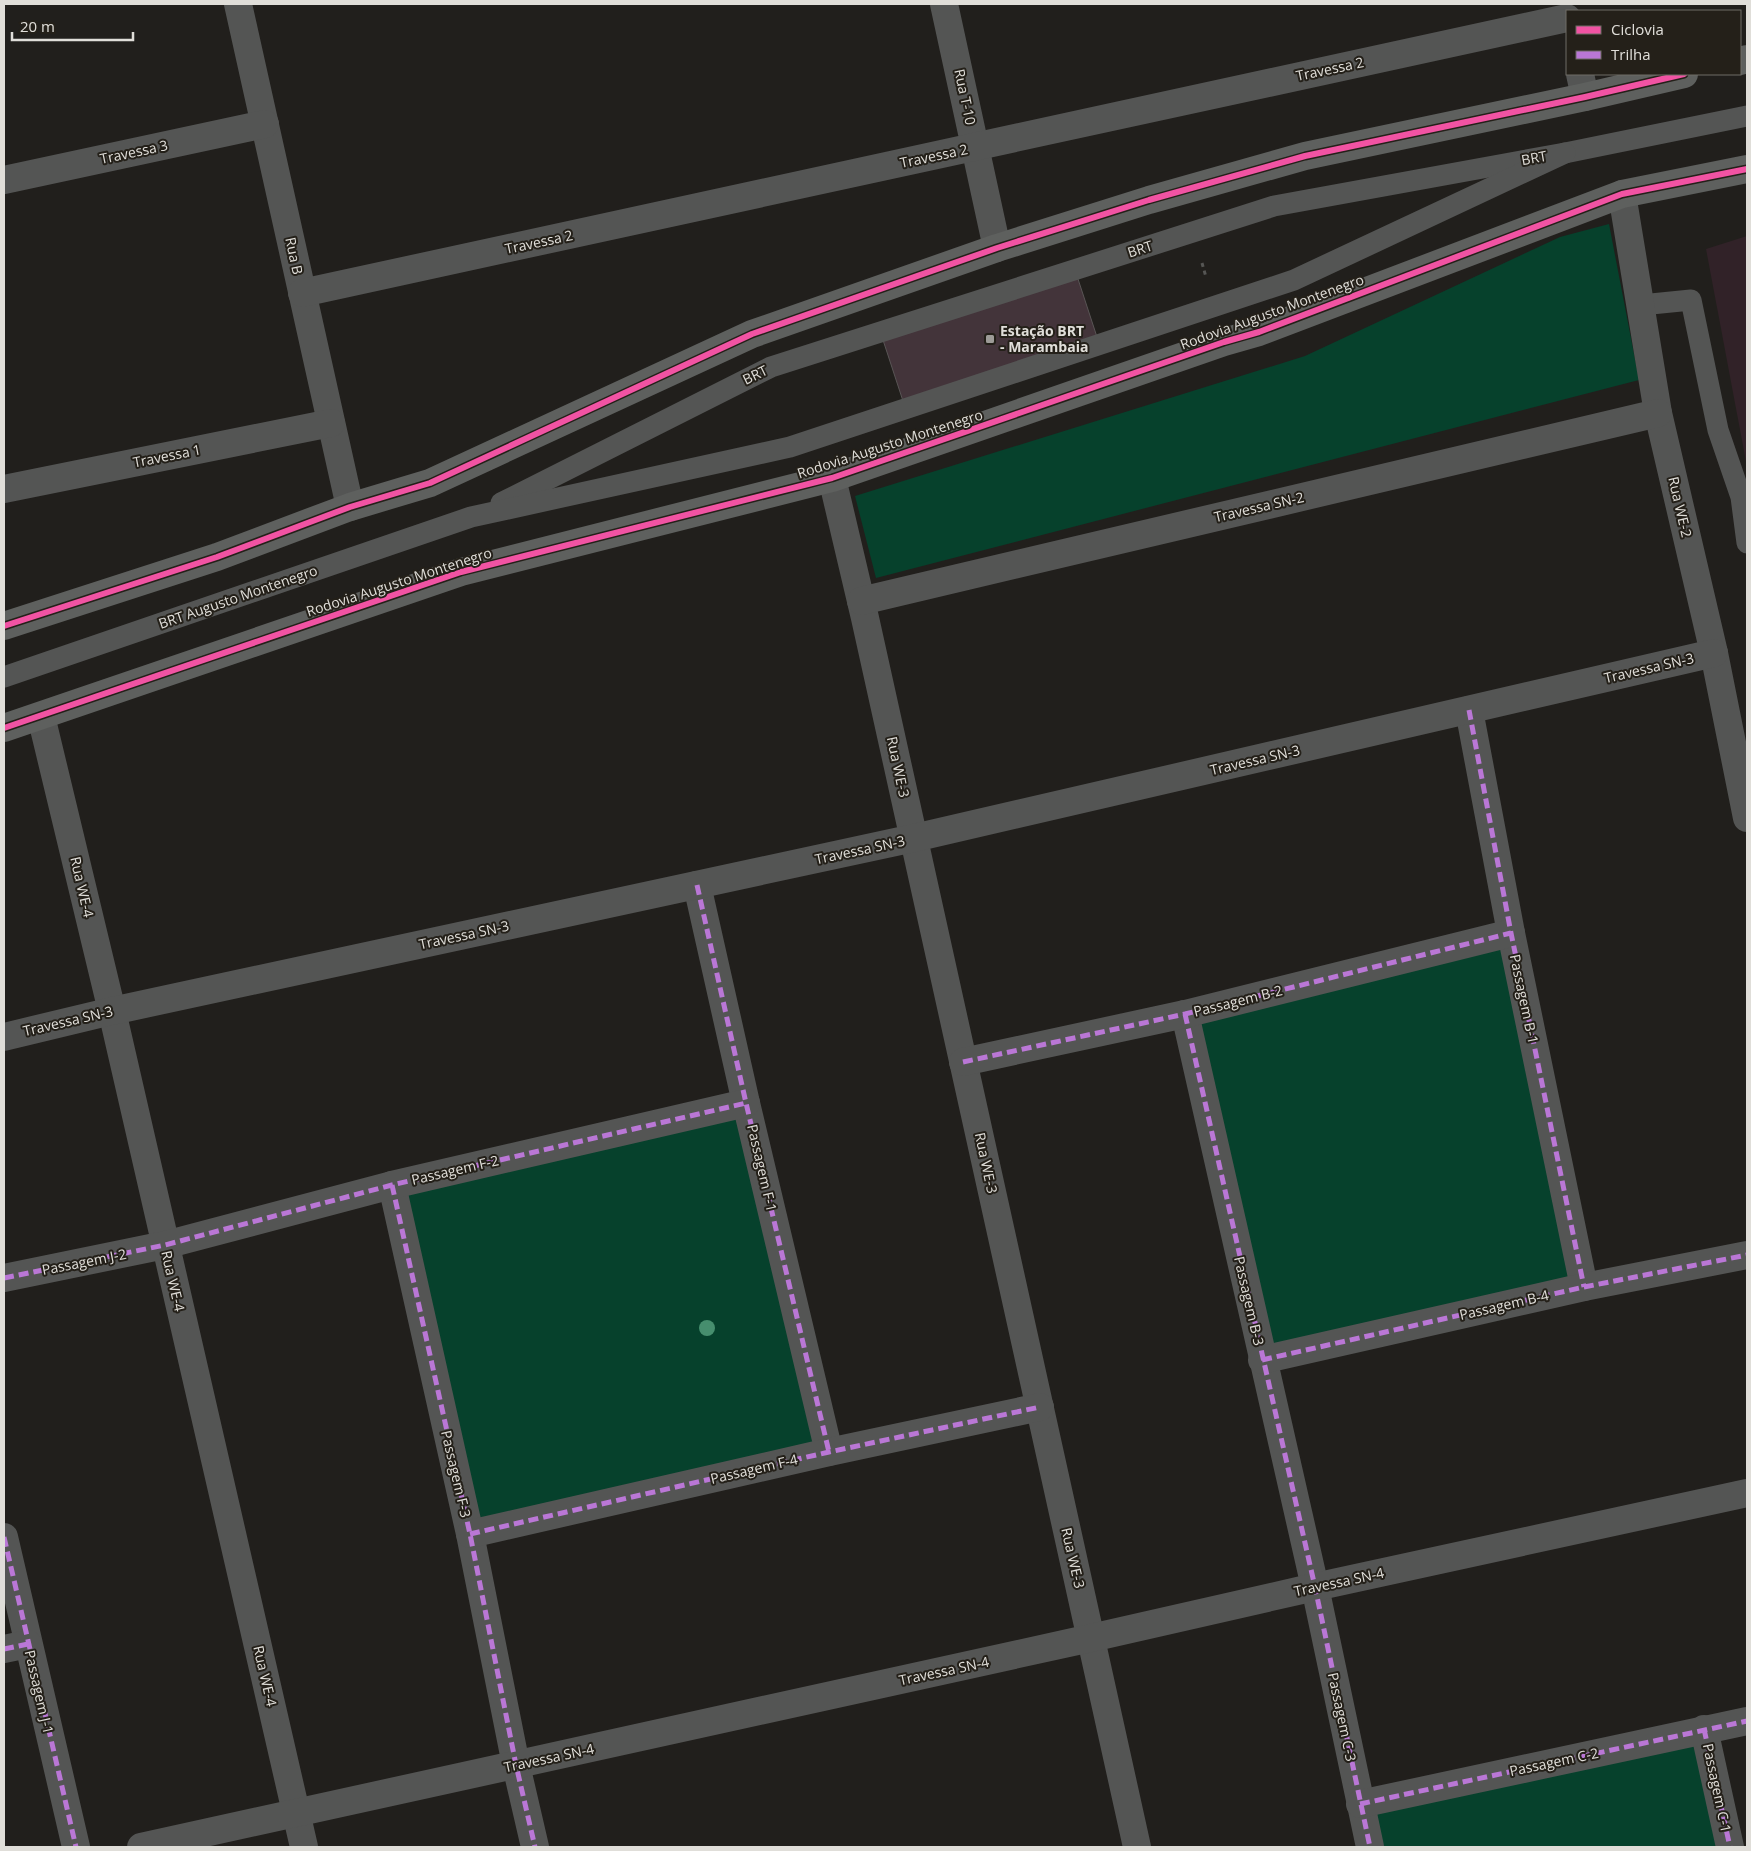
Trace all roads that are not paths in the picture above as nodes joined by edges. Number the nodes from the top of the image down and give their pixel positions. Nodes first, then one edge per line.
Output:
1 (238, 4) edge
2 (944, 4) edge
3 (1566, 18) edge
4 (1676, 75) edge
5 (1583, 86) edge
6 (1747, 116) edge
7 (264, 124) junction
8 (976, 147) junction
9 (1564, 153) junction
10 (1747, 170) edge
11 (4, 180) edge
12 (1622, 194) junction
13 (997, 248) junction
14 (302, 293) junction
15 (1640, 305) junction
16 (1658, 413) junction
17 (331, 423) junction
18 (832, 478) junction
19 (4, 489) edge
20 (350, 507) junction
21 (472, 517) junction
22 (1747, 543) edge
23 (861, 601) junction
24 (4, 626) edge
25 (1714, 653) junction
26 (4, 677) edge
27 (1468, 710) junction
28 (41, 716) junction
29 (4, 728) edge
30 (1747, 818) edge
31 (914, 838) junction
32 (698, 884) junction
33 (1511, 933) junction
34 (112, 1011) junction
35 (1185, 1014) junction
36 (4, 1036) edge
37 (964, 1062) junction
38 (746, 1103) junction
39 (392, 1185) junction
40 (165, 1245) junction
41 (1747, 1255) edge
42 (4, 1278) edge
43 (1584, 1286) junction
44 (1262, 1360) junction
45 (1040, 1408) junction
46 (828, 1452) junction
47 (1747, 1493) edge
48 (470, 1534) junction
49 (4, 1537) edge
50 (1315, 1587) junction
51 (1091, 1638) junction
52 (16, 1647) edge
53 (1747, 1720) edge
54 (1704, 1729) junction
55 (516, 1765) junction
56 (1360, 1804) junction
57 (297, 1812) junction
58 (76, 1847) edge
59 (141, 1847) edge
60 (304, 1847) edge
61 (535, 1847) edge
62 (1137, 1847) edge
63 (1370, 1847) edge
64 (1730, 1847) edge

1 - 7 street, Rua B
2 - 8 street, Rua T-10
3 - 8 street, Travessa 2
4 - 5 main road
5 - 13 main road
6 - 9 lane
7 - 11 street, Travessa 3
7 - 14 street, Rua B
8 - 13 street, Rua T-10
8 - 14 street, Travessa 2
9 - 21 lane, BRT
9 - 21 lane, BRT
10 - 12 main road, Rodovia Augusto Montenegro
12 - 15 street, Rua WE-2
12 - 18 main road, Rodovia Augusto Montenegro
13 - 20 main road
14 - 17 street, Rua B
15 - 16 street, Rua WE-2
15 - 22 lane
16 - 23 street, Travessa SN-2
16 - 25 street, Rua WE-2
17 - 19 street, Travessa 1
17 - 20 street, Rua B
18 - 23 street, Rua WE-3
18 - 28 main road, Rodovia Augusto Montenegro
20 - 24 main road
21 - 26 lane, BRT Augusto Montenegro
23 - 31 street, Rua WE-3
25 - 27 street, Travessa SN-3
25 - 30 street, Rua WE-2
27 - 31 street, Travessa SN-3
27 - 33 street, Passagem B-1
28 - 29 main road, Rodovia Augusto Montenegro
28 - 34 street, Rua WE-4
31 - 32 street, Travessa SN-3
31 - 37 street, Rua WE-3
32 - 34 street, Travessa SN-3
32 - 38 street, Passagem F-1
33 - 35 street, Passagem B-2
33 - 43 street, Passagem B-1
34 - 36 street, Travessa SN-3
34 - 40 street, Rua WE-4
35 - 37 street, Passagem B-2
35 - 44 street, Passagem B-3
37 - 45 street, Rua WE-3
38 - 39 street, Passagem F-2
38 - 46 street, Passagem F-1
39 - 40 street, Passagem F-2
39 - 48 street, Passagem F-3
40 - 42 street, Passagem J-2
40 - 57 street, Rua WE-4
41 - 43 street, Passagem B-4
43 - 44 street, Passagem B-4
44 - 50 street, Passagem B-3
45 - 46 street, Passagem F-4
45 - 51 street, Rua WE-3
46 - 48 street, Passagem F-4
47 - 50 street, Travessa SN-4
48 - 55 street, Passagem F-3
49 - 52 street, Passagem J-1
50 - 51 street, Travessa SN-4
50 - 56 street, Passagem C-3
51 - 55 street, Travessa SN-4
51 - 62 street, Rua WE-3
52 - 58 street, Passagem J-1
53 - 54 street, Passagem C-2
54 - 56 street, Passagem C-2
54 - 64 street, Passagem C-1
55 - 57 street, Travessa SN-4
55 - 61 street, Passagem F-3
56 - 63 street, Passagem C-3
57 - 59 street, Travessa SN-4
57 - 60 street, Rua WE-4

